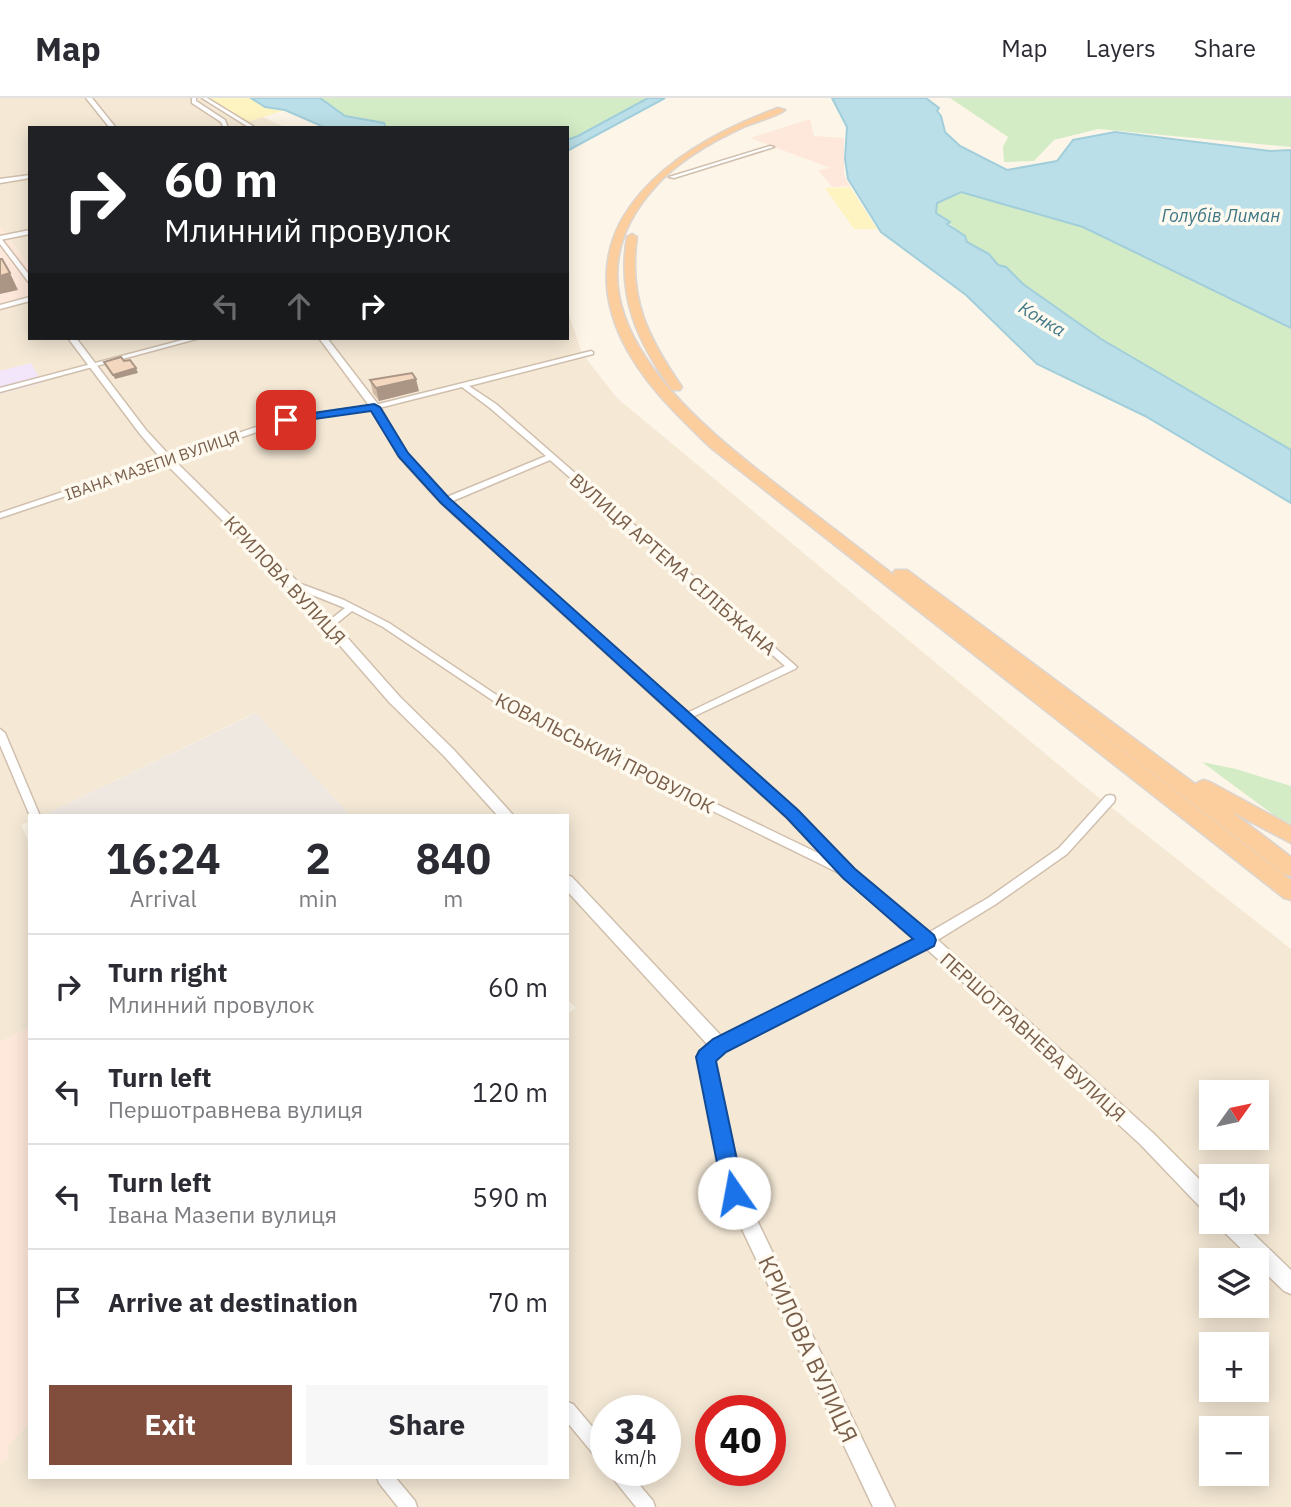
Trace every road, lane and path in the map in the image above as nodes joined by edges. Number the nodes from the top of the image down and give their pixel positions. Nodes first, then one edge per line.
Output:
1 (89, 98) edge
2 (194, 98) edge
3 (204, 98) edge
4 (244, 123) junction
5 (237, 125) dead end
6 (113, 126) edge
7 (225, 126) edge
8 (250, 126) edge
9 (772, 147) dead end
10 (28, 176) edge
11 (672, 177) junction
12 (0, 181) edge
13 (28, 232) edge
14 (0, 238) edge
15 (28, 279) edge
16 (28, 300) edge
17 (0, 307) edge
18 (74, 340) edge
19 (190, 340) edge
20 (324, 340) edge
21 (592, 353) dead end
22 (94, 366) junction
23 (465, 386) junction
24 (0, 390) edge
25 (374, 407) junction
26 (549, 458) junction
27 (167, 459) junction
28 (445, 500) junction
29 (0, 516) edge
30 (293, 584) junction
31 (351, 607) junction
32 (329, 625) junction
33 (686, 717) junction
34 (0, 733) edge
35 (1121, 737) junction
36 (1110, 799) dead end
37 (34, 814) edge
38 (505, 814) edge
39 (1291, 835) edge
40 (1291, 868) edge
41 (849, 873) junction
42 (569, 883) edge
43 (1291, 892) edge
44 (927, 940) junction
45 (720, 1046) junction
46 (1199, 1192) edge
47 (1240, 1234) edge
48 (1291, 1284) edge
49 (569, 1412) edge
50 (590, 1437) edge
51 (386, 1479) edge
52 (630, 1486) edge
53 (409, 1507) edge
54 (647, 1507) edge
55 (884, 1507) edge

1 - 6 street
2 - 7 street
3 - 4 street
4 - 5 street
4 - 8 street
9 - 11 street
10 - 12 street
11 - 35 highway
11 - 43 highway
13 - 14 street
14 - 15 street
16 - 17 street
18 - 22 street, КРИЛОВА ВУЛИЦЯ
19 - 22 street
20 - 25 street, ПЕРШОТРАВНЕВА ВУЛИЦЯ
21 - 23 street, ІВАНА МАЗЕПИ ВУЛИЦЯ
22 - 24 street
22 - 27 street, КРИЛОВА ВУЛИЦЯ
23 - 25 street, ІВАНА МАЗЕПИ ВУЛИЦЯ
23 - 26 street, ВУЛИЦЯ АРТЕМА СІЛІБЖАНА
25 - 27 street, ІВАНА МАЗЕПИ ВУЛИЦЯ
25 - 28 street, ПЕРШОТРАВНЕВА ВУЛИЦЯ
26 - 28 street
26 - 33 street, ВУЛИЦЯ АРТЕМА СІЛІБЖАНА
27 - 29 street, ІВАНА МАЗЕПИ ВУЛИЦЯ
27 - 30 street, КРИЛОВА ВУЛИЦЯ
28 - 33 street, ПЕРШОТРАВНЕВА ВУЛИЦЯ
30 - 31 street, КОВАЛЬСЬКИЙ ПРОВУЛОК
30 - 32 street, КРИЛОВА ВУЛИЦЯ
31 - 32 street
31 - 41 street, КОВАЛЬСЬКИЙ ПРОВУЛОК
32 - 38 street, КРИЛОВА ВУЛИЦЯ
33 - 41 street, ПЕРШОТРАВНЕВА ВУЛИЦЯ
34 - 37 street
35 - 39 highway
35 - 40 highway
36 - 44 street
41 - 44 street, ПЕРШОТРАВНЕВА ВУЛИЦЯ
42 - 45 street
44 - 45 street
44 - 46 street, ПЕРШОТРАВНЕВА ВУЛИЦЯ
45 - 55 street, КРИЛОВА ВУЛИЦЯ
47 - 48 street
49 - 50 street
51 - 53 street
52 - 54 street

